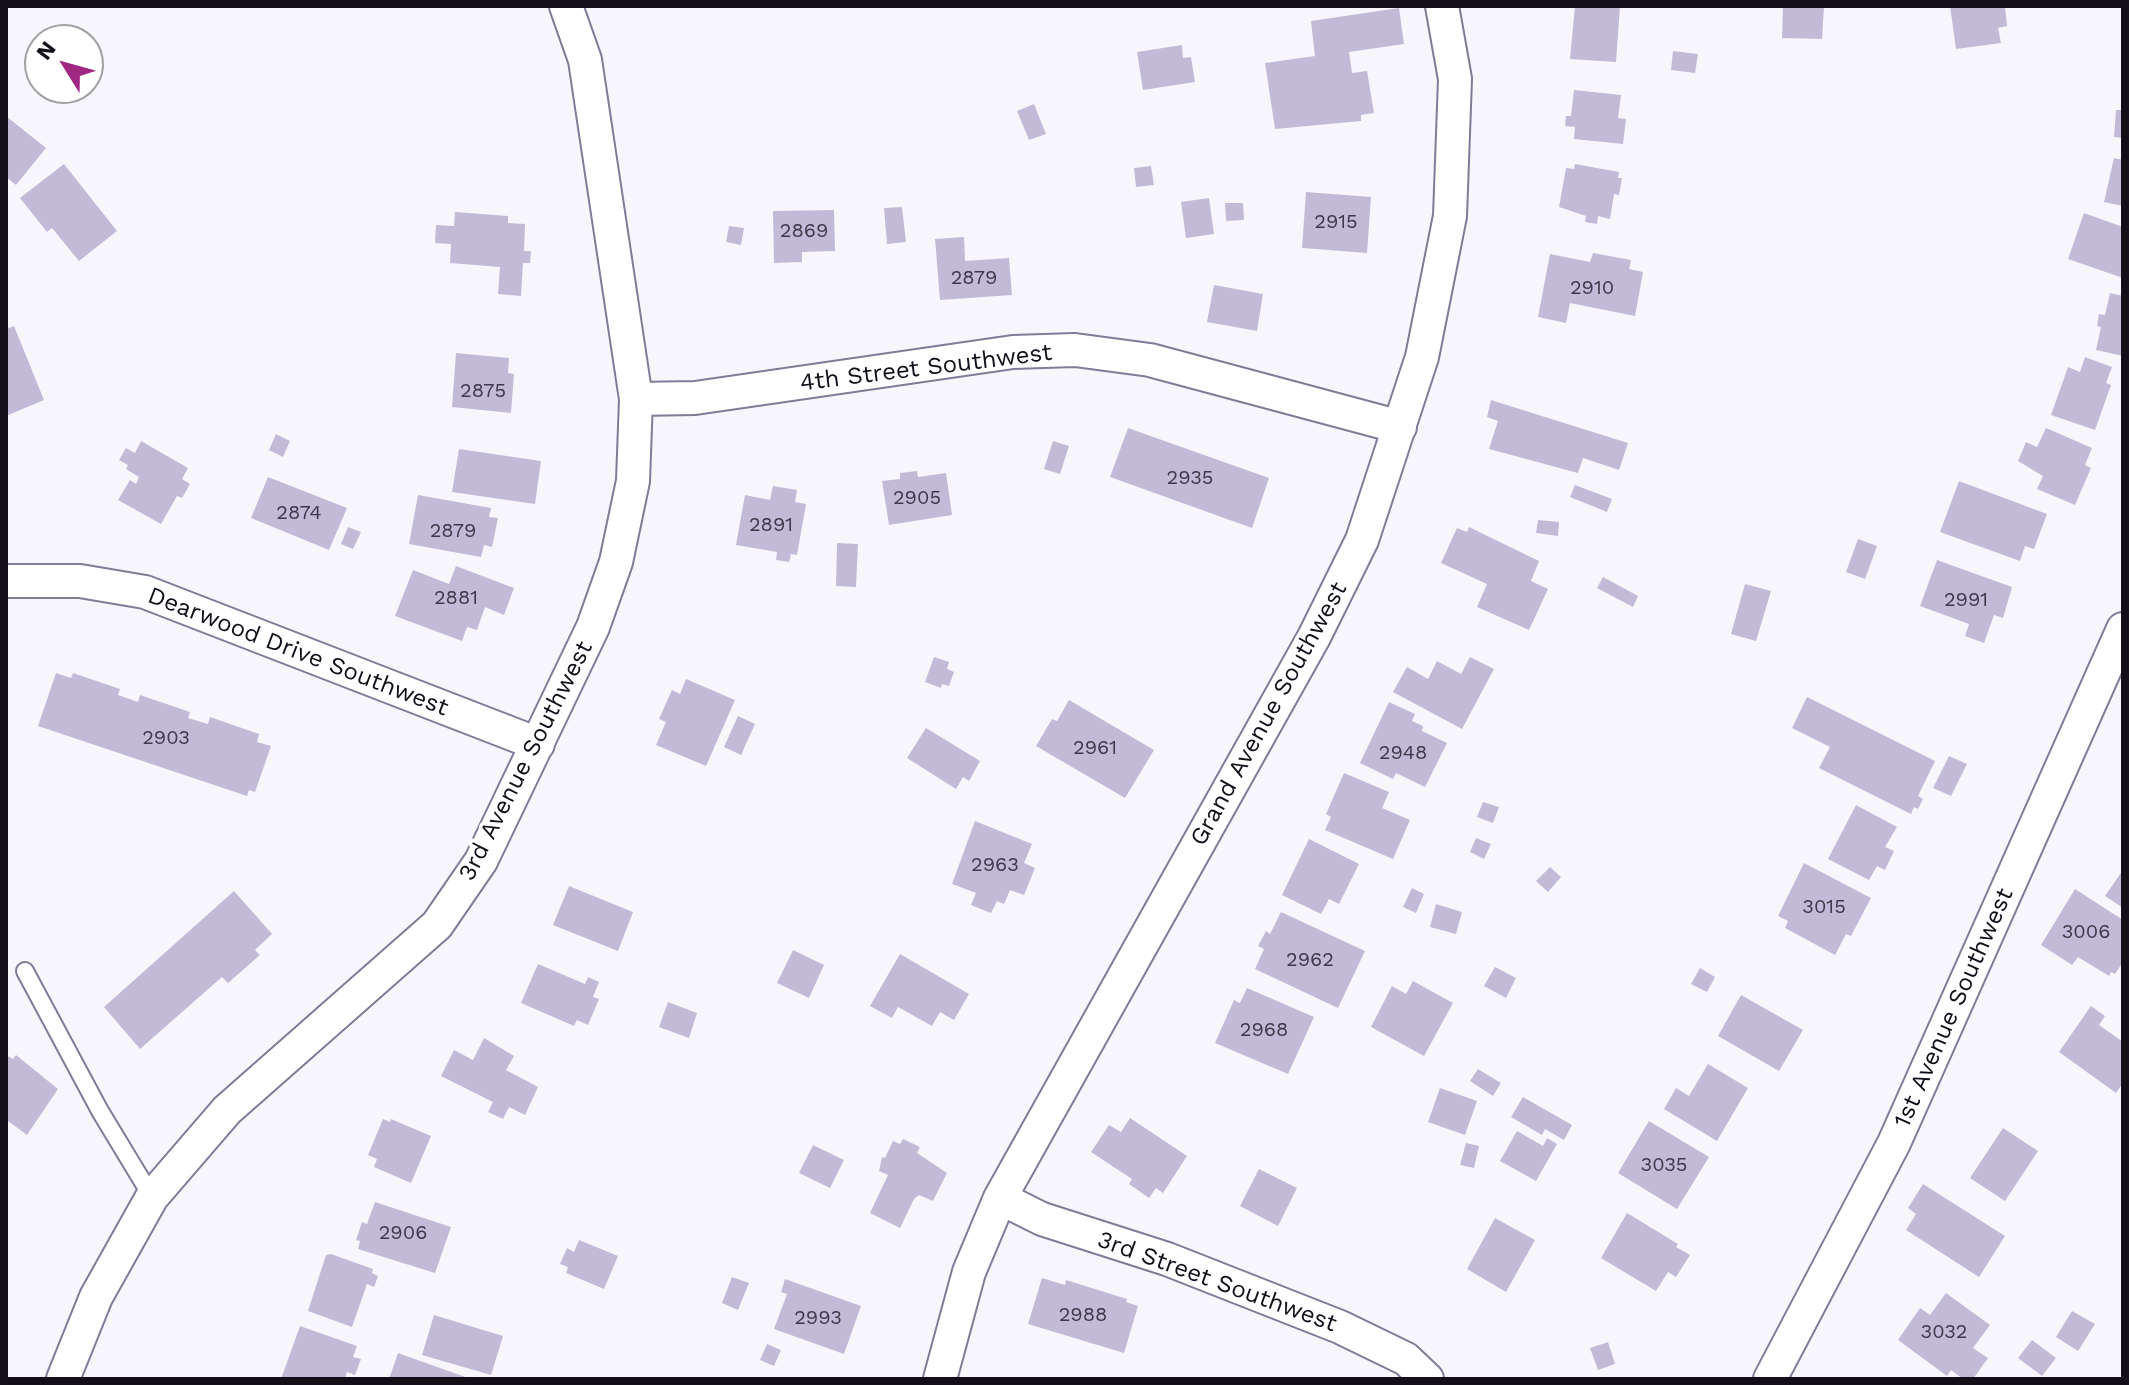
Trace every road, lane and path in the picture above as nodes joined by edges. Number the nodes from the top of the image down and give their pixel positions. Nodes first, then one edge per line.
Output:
1 (566, 6) edge
2 (1442, 6) edge
3 (636, 399) junction
4 (1400, 427) junction
5 (6, 581) edge
6 (2123, 629) edge
7 (538, 744) junction
8 (25, 971) dead end
9 (152, 1197) junction
10 (1000, 1198) junction
11 (63, 1379) edge
12 (940, 1379) edge
13 (1427, 1379) edge
14 (1770, 1379) edge

1 - 3 street, 3rd Avenue Southwest
2 - 4 street, Grand Avenue Southwest
3 - 4 street, 4th Street Southwest
3 - 7 street, 3rd Avenue Southwest
4 - 10 street, Grand Avenue Southwest
5 - 7 street, Dearwood Drive Southwest
6 - 14 street, 1st Avenue Southwest
7 - 9 street, 3rd Avenue Southwest
8 - 9 lane
9 - 11 street, 3rd Avenue Southwest
10 - 12 street, Grand Avenue Southwest
10 - 13 street, 3rd Street Southwest

